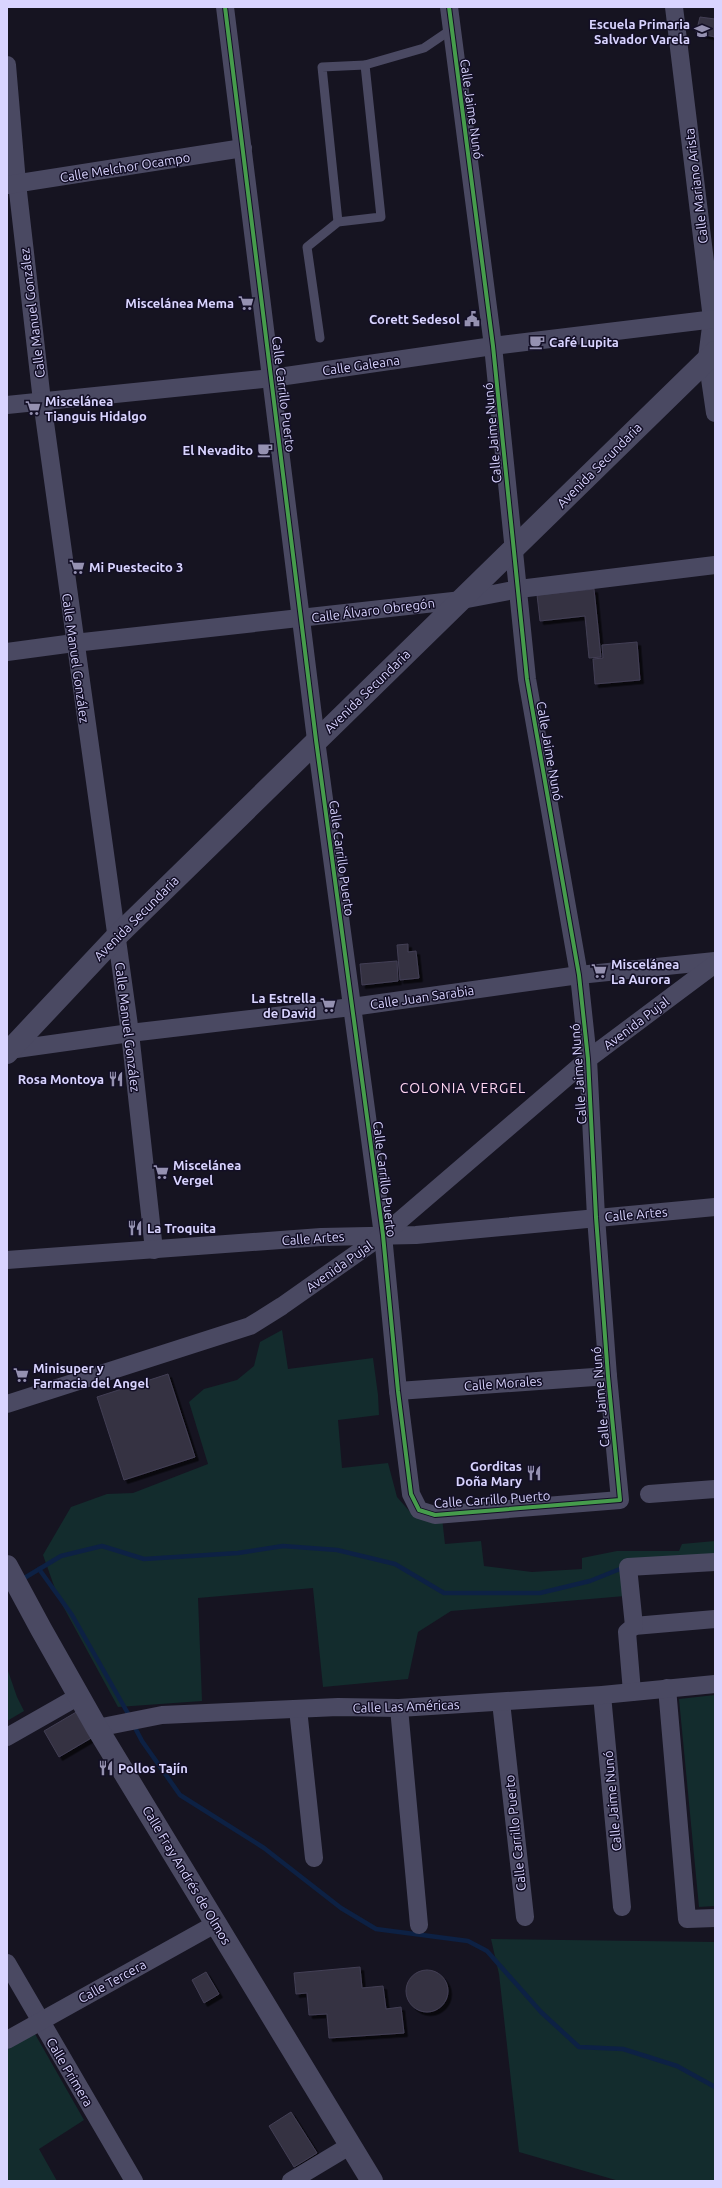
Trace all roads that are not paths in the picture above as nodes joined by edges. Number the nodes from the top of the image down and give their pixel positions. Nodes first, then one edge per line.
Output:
1 (225, 7) edge
2 (449, 7) edge
3 (674, 7) edge
4 (452, 29) junction
5 (7, 65) edge
6 (365, 65) junction
7 (243, 148) junction
8 (12, 184) edge
9 (338, 222) junction
10 (713, 319) edge
11 (320, 338) dead end
12 (494, 346) junction
13 (711, 355) edge
14 (272, 378) junction
15 (42, 401) junction
16 (7, 405) edge
17 (715, 413) edge
18 (513, 549) junction
19 (715, 565) edge
20 (520, 589) junction
21 (462, 600) junction
22 (301, 618) junction
23 (74, 643) junction
24 (7, 652) edge
25 (316, 740) junction
26 (116, 936) junction
27 (715, 961) edge
28 (715, 964) edge
29 (579, 974) junction
30 (352, 1007) junction
31 (130, 1034) junction
32 (8, 1051) edge
33 (588, 1059) junction
34 (715, 1208) edge
35 (596, 1217) junction
36 (383, 1235) junction
37 (154, 1250) junction
38 (7, 1260) edge
39 (608, 1376) junction
40 (398, 1391) junction
41 (7, 1404) edge
42 (715, 1489) edge
43 (649, 1494) dead end
44 (620, 1500) joint
45 (715, 1562) edge
46 (7, 1566) edge
47 (715, 1619) edge
48 (634, 1626) junction
49 (715, 1684) edge
50 (667, 1688) junction
51 (632, 1692) junction
52 (602, 1695) junction
53 (79, 1696) junction
54 (501, 1702) junction
55 (399, 1708) junction
56 (298, 1709) junction
57 (97, 1728) junction
58 (7, 1736) edge
59 (314, 1858) dead end
60 (622, 1907) dead end
61 (525, 1917) dead end
62 (715, 1918) edge
63 (217, 1923) junction
64 (419, 1925) dead end
65 (7, 1963) edge
66 (40, 2021) junction
67 (7, 2040) edge
68 (351, 2145) junction
69 (134, 2181) edge
70 (291, 2181) edge
71 (372, 2181) edge

1 - 7 street, Calle Carrillo Puerto
2 - 4 street, Calle Jaime Nunó
3 - 10 street, Calle Mariano Arista
4 - 6 lane
4 - 12 street, Calle Jaime Nunó
5 - 8 street, Calle Manuel González
6 - 9 lane
6 - 9 lane
7 - 8 street, Calle Melchor Ocampo
7 - 14 street, Calle Carrillo Puerto
8 - 15 street, Calle Manuel González
9 - 11 lane
10 - 12 street, Calle Galeana
10 - 13 street, Calle Mariano Arista
12 - 14 street, Calle Galeana
12 - 18 street, Calle Jaime Nunó
13 - 17 street, Calle Mariano Arista
13 - 18 street, Avenida Secundaria
14 - 15 street, Calle Galeana
14 - 22 street, Calle Carrillo Puerto
15 - 16 street, Calle Galeana
15 - 23 street, Calle Manuel González
18 - 20 street, Calle Jaime Nunó
18 - 21 street, Avenida Secundaria
19 - 20 street, Calle Álvaro Obregón
20 - 21 street, Calle Álvaro Obregón
20 - 29 street, Calle Jaime Nunó
21 - 22 street, Calle Álvaro Obregón
21 - 25 street, Avenida Secundaria
22 - 23 street, Calle Álvaro Obregón
22 - 25 street, Calle Carrillo Puerto
23 - 24 street, Calle Álvaro Obregón
23 - 26 street, Calle Manuel González
25 - 26 street, Avenida Secundaria
25 - 30 street, Calle Carrillo Puerto
26 - 31 street, Calle Manuel González
26 - 32 street, Avenida Secundaria
27 - 29 street, Calle Juan Sarabia
28 - 33 street, Avenida Pujal
29 - 30 street, Calle Juan Sarabia
29 - 33 street, Calle Jaime Nunó
30 - 31 street, Calle Juan Sarabia
30 - 36 street, Calle Carrillo Puerto
31 - 32 street, Calle Juan Sarabia
31 - 37 street, Calle Manuel González
33 - 35 street, Calle Jaime Nunó
33 - 36 street, Avenida Pujal
34 - 35 street, Calle Artes
35 - 36 street, Calle Artes
35 - 39 street, Calle Jaime Nunó
36 - 37 street, Calle Artes
36 - 40 street, Calle Carrillo Puerto
36 - 41 street, Avenida Pujal
37 - 38 street, Calle Artes
39 - 40 street, Calle Morales
39 - 44 street, Calle Jaime Nunó
40 - 44 street, Calle Carrillo Puerto
42 - 43 street
45 - 48 street
46 - 53 street, Calle Fray Andrés de Olmos
47 - 48 street
48 - 51 street
49 - 50 street, Calle Las Américas
50 - 51 street, Calle Las Américas
50 - 62 street
51 - 52 street, Calle Las Américas
52 - 54 street, Calle Las Américas
52 - 60 street, Calle Jaime Nunó
53 - 57 street, Calle Fray Andrés de Olmos
53 - 58 street
54 - 55 street, Calle Las Américas
54 - 61 street, Calle Carrillo Puerto
55 - 56 street, Calle Las Américas
55 - 64 street
56 - 57 street, Calle Las Américas
56 - 59 street
57 - 63 street, Calle Fray Andrés de Olmos
63 - 66 street, Calle Tercera
63 - 68 street, Calle Fray Andrés de Olmos
65 - 66 street, Calle Primera
66 - 67 street, Calle Tercera
66 - 69 street, Calle Primera
68 - 70 street
68 - 71 street, Calle Fray Andrés de Olmos

